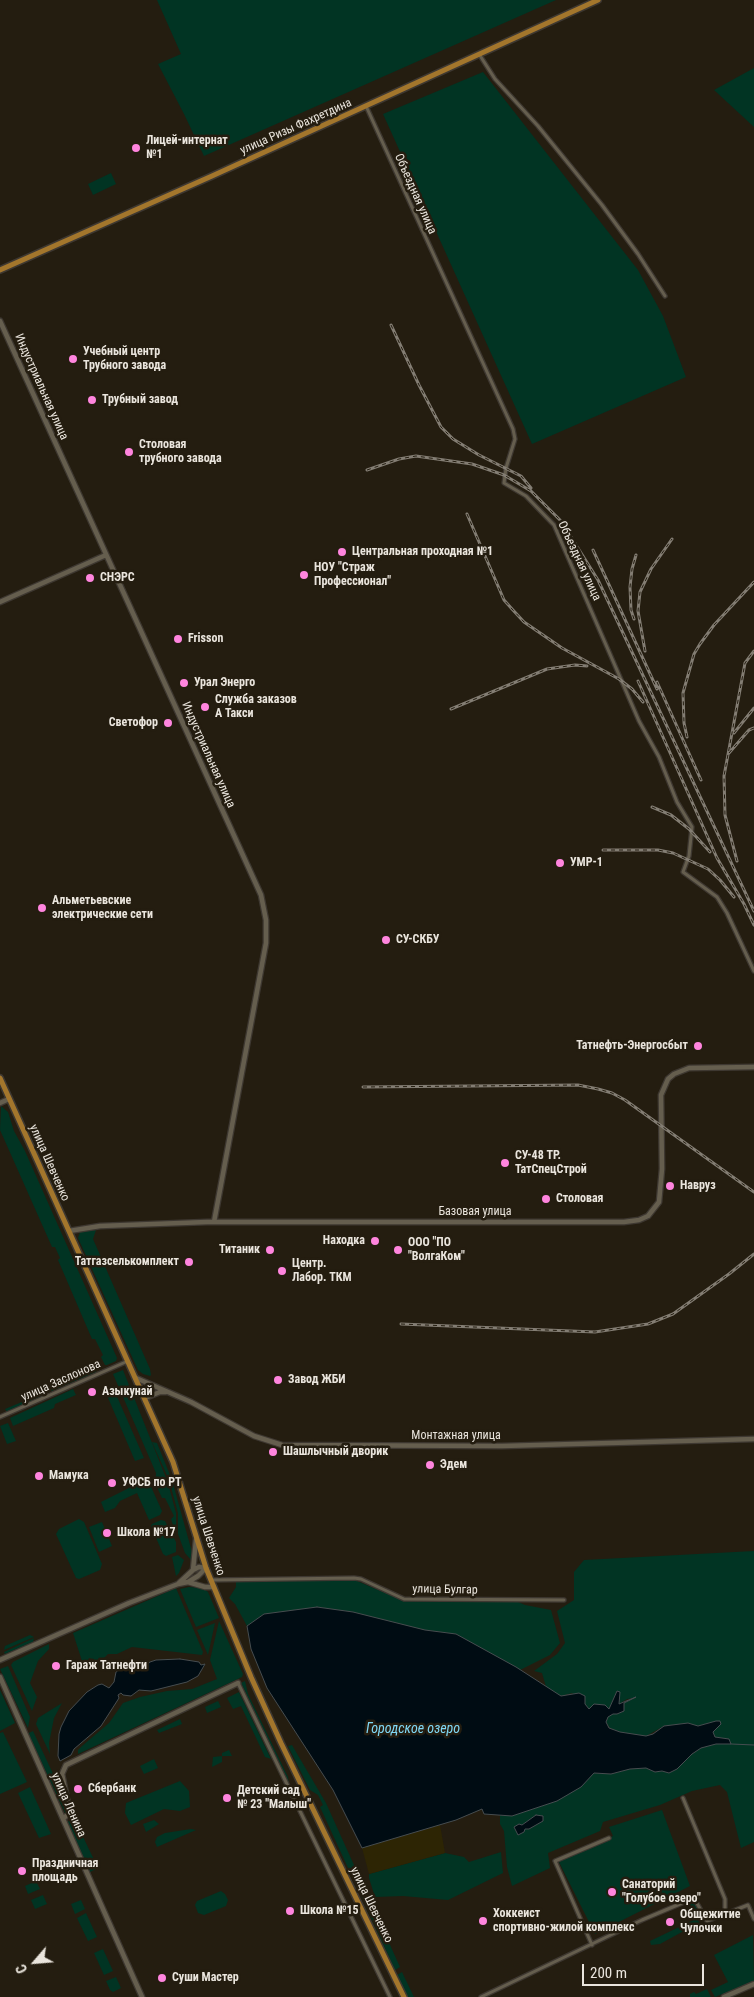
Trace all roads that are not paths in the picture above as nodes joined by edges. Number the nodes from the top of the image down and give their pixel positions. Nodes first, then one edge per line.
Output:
1 (598, 0) edge
2 (479, 54) junction
3 (366, 106) junction
4 (0, 270) edge
5 (665, 296) dead end
6 (0, 321) edge
7 (106, 555) junction
8 (0, 602) edge
9 (754, 971) edge
10 (754, 1067) edge
11 (0, 1078) edge
12 (9, 1099) junction
13 (0, 1103) edge
14 (214, 1222) junction
15 (69, 1231) junction
16 (128, 1360) junction
17 (136, 1378) junction
18 (170, 1392) junction
19 (145, 1398) junction
20 (0, 1417) edge
21 (754, 1439) edge
22 (196, 1536) junction
23 (206, 1568) junction
24 (193, 1570) junction
25 (211, 1580) junction
26 (188, 1582) junction
27 (178, 1584) junction
28 (214, 1587) junction
29 (564, 1600) dead end
30 (0, 1660) edge
31 (0, 1677) edge
32 (238, 1683) joint
33 (684, 1798) dead end
34 (63, 1818) junction
35 (609, 1838) dead end
36 (724, 1914) junction
37 (754, 1918) edge
38 (592, 1945) junction
39 (754, 1984) edge
40 (142, 1997) edge
41 (390, 1997) edge
42 (404, 1997) edge
43 (481, 1997) edge
44 (724, 1997) edge

1 - 2 main road, улица Ризы Фахретдина
2 - 3 main road, улица Ризы Фахретдина
2 - 5 street
3 - 4 main road, улица Ризы Фахретдина
3 - 9 street, Объездная улица
6 - 7 street, Индустриальная улица
7 - 8 street
7 - 14 street, Индустриальная улица
10 - 14 street, Базовая улица
11 - 12 main road, улица Шевченко
12 - 13 street
12 - 15 main road, улица Шевченко
14 - 15 street, Базовая улица
15 - 16 main road, улица Шевченко
16 - 17 main road, улица Шевченко
16 - 20 street, улица Заслонова
17 - 18 street, Монтажная улица
17 - 19 main road, улица Шевченко
18 - 19 street
18 - 21 street, Монтажная улица
19 - 22 main road, улица Шевченко
22 - 23 main road, улица Шевченко
22 - 24 street
23 - 24 street
23 - 25 main road, улица Шевченко
23 - 26 street
24 - 27 street
25 - 28 main road, улица Шевченко
25 - 29 street, улица Булгар
26 - 27 street
26 - 28 street
27 - 30 street
28 - 42 main road, улица Шевченко
31 - 34 street, улица Ленина
32 - 34 street
32 - 41 street
33 - 36 street
34 - 40 street, улица Ленина
35 - 38 street
36 - 37 street
36 - 38 street
38 - 43 street
39 - 44 street

